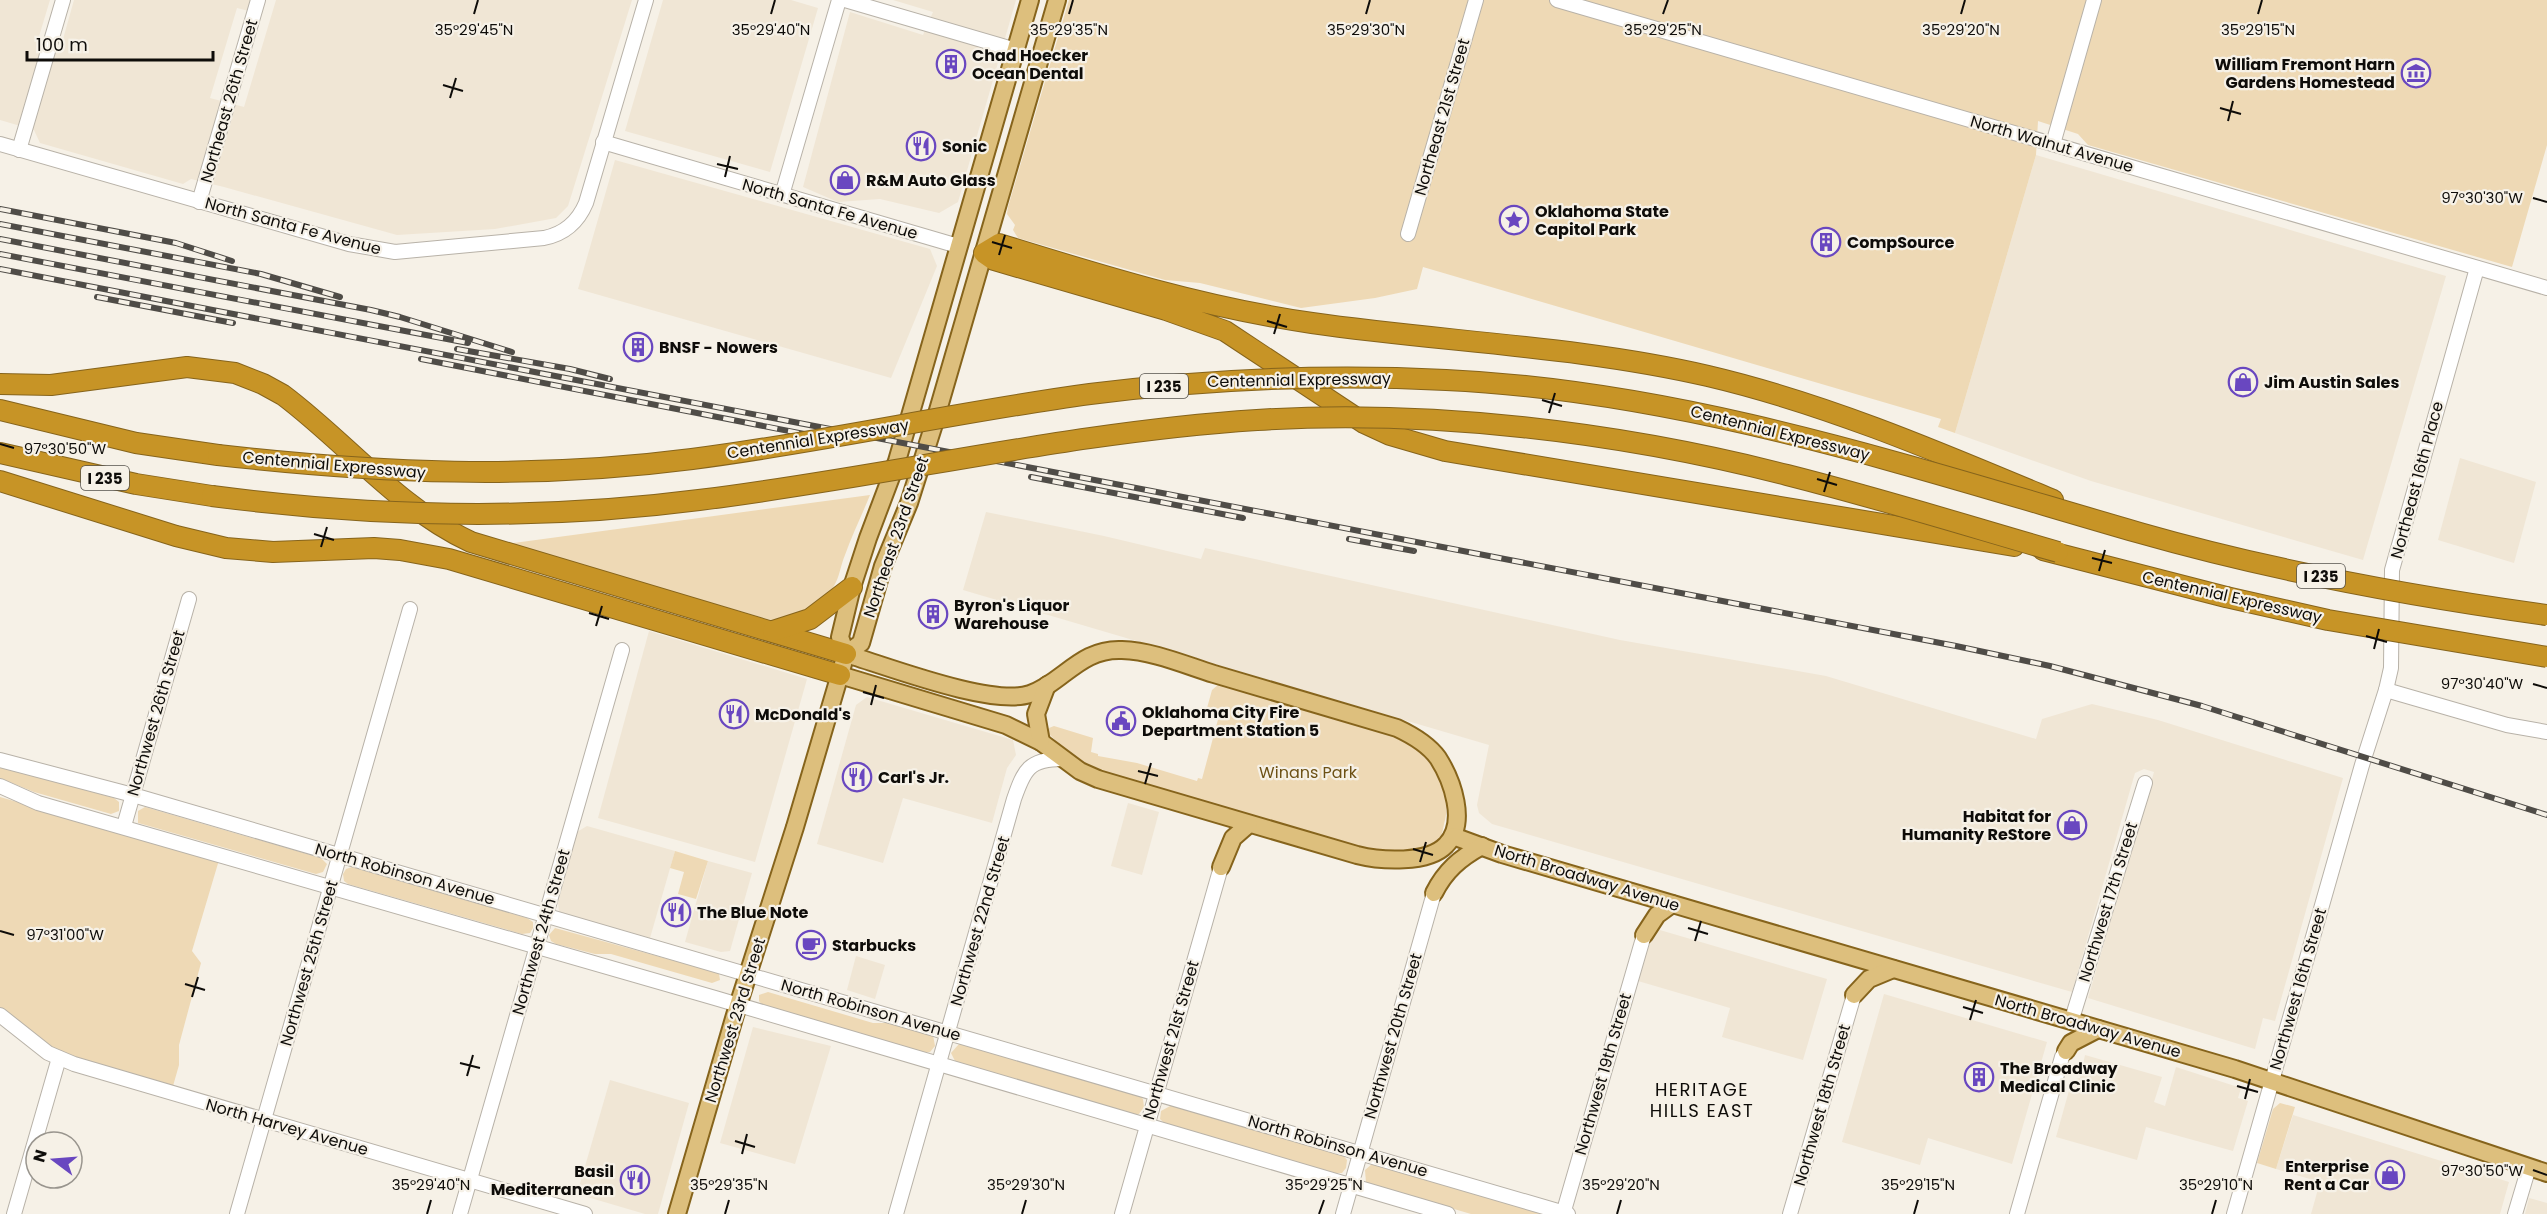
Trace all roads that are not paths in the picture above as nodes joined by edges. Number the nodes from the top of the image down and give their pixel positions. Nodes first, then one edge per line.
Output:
1 (63, 0) edge
2 (258, 0) edge
3 (646, 0) edge
4 (839, 0) edge
5 (845, 0) edge
6 (1030, 0) edge
7 (1057, 0) edge
8 (1476, 0) edge
9 (1557, 0) edge
10 (2094, 0) edge
11 (1016, 50) junction
12 (603, 142) junction
13 (0, 144) edge
14 (2053, 144) junction
15 (19, 150) junction
16 (782, 195) junction
17 (199, 201) junction
18 (1408, 234) dead end
19 (958, 246) junction
20 (984, 253) junction
21 (2477, 268) junction
22 (2547, 288) edge
23 (0, 384) edge
24 (0, 410) edge
25 (0, 453) edge
26 (0, 481) edge
27 (2099, 520) junction
28 (2058, 552) junction
29 (852, 587) junction
30 (189, 599) dead end
31 (410, 609) dead end
32 (2547, 615) edge
33 (773, 631) junction
34 (621, 650) dead end
35 (846, 654) junction
36 (2547, 657) edge
37 (840, 675) junction
38 (1047, 685) junction
39 (2386, 690) junction
40 (2547, 732) edge
41 (1041, 742) junction
42 (1062, 759) junction
43 (0, 760) edge
44 (2362, 765) joint
45 (2145, 783) dead end
46 (0, 786) edge
47 (133, 795) junction
48 (1249, 824) junction
49 (124, 826) junction
50 (1453, 836) junction
51 (1482, 846) junction
52 (339, 856) junction
53 (1221, 867) joint
54 (331, 887) junction
55 (1434, 893) joint
56 (1672, 904) junction
57 (546, 915) junction
58 (1644, 935) joint
59 (537, 946) junction
60 (1893, 969) junction
61 (748, 974) junction
62 (1854, 995) joint
63 (738, 1005) junction
64 (0, 1015) edge
65 (2071, 1022) junction
66 (2098, 1029) junction
67 (948, 1032) junction
68 (2066, 1051) joint
69 (59, 1058) junction
70 (939, 1064) junction
71 (2271, 1082) junction
72 (1156, 1093) junction
73 (264, 1119) junction
74 (1147, 1126) junction
75 (1360, 1153) junction
76 (2529, 1167) junction
77 (2547, 1173) edge
78 (470, 1181) junction
79 (1351, 1185) junction
80 (14, 1214) edge
81 (237, 1214) edge
82 (460, 1214) edge
83 (585, 1214) edge
84 (677, 1214) edge
85 (896, 1214) edge
86 (1122, 1214) edge
87 (1342, 1214) edge
88 (1448, 1214) edge
89 (1565, 1214) edge
90 (1790, 1214) edge
91 (2017, 1214) edge
92 (2234, 1214) edge
93 (2515, 1214) edge

1 - 15 street
2 - 17 street, Northeast 26th Street
3 - 12 street
4 - 16 street
5 - 11 street
6 - 11 main road, Northeast 23rd Street
7 - 20 main road, Northeast 23rd Street
8 - 18 street, Northeast 21st Street
9 - 14 street, North Walnut Avenue
10 - 14 street
11 - 19 main road, Northeast 23rd Street
12 - 16 street, North Santa Fe Avenue
12 - 17 street, North Santa Fe Avenue
13 - 15 street, North Santa Fe Avenue
14 - 21 street, North Walnut Avenue
15 - 17 street, North Santa Fe Avenue
16 - 19 street, North Santa Fe Avenue
19 - 20 main road, North Santa Fe Avenue
19 - 29 main road, Northeast 23rd Street
20 - 27 highway, bridge
20 - 28 highway, bridge
20 - 35 main road, Northeast 23rd Street
21 - 22 street, North Walnut Avenue
21 - 39 street, Northeast 16th Place
23 - 33 highway
24 - 27 highway, Centennial Expressway / I 235, bridge
25 - 28 highway, Centennial Expressway / I 235, bridge
26 - 37 highway
27 - 32 highway, Centennial Expressway / I 235, bridge
28 - 36 highway, Centennial Expressway / I 235, bridge
29 - 33 highway
29 - 35 main road, Northeast 23rd Street
30 - 47 street, Northwest 26th Street
31 - 52 street, Northwest 25th Street
33 - 35 highway
34 - 57 street, Northwest 24th Street
35 - 37 main road, Northwest 23rd Street
35 - 38 main road
37 - 41 main road
37 - 61 main road, Northwest 23rd Street
38 - 41 main road
38 - 50 main road
39 - 40 street
39 - 44 street, Northeast 16th Place
41 - 42 main road
42 - 48 main road
42 - 67 street, Northwest 22nd Street
43 - 47 street, North Robinson Avenue
44 - 71 street, Northwest 16th Street
45 - 65 street, Northwest 17th Street
46 - 49 street, North Robinson Avenue
47 - 49 street, Northwest 26th Street
47 - 52 street, North Robinson Avenue
48 - 50 main road
48 - 53 main road
49 - 54 street, North Robinson Avenue
50 - 51 main road, North Broadway Avenue
51 - 55 main road
51 - 56 main road, North Broadway Avenue
52 - 54 street, Northwest 25th Street
52 - 57 street, North Robinson Avenue
53 - 72 street, Northwest 21st Street
54 - 59 street, North Robinson Avenue
54 - 73 street, Northwest 25th Street
55 - 75 street, Northwest 20th Street
56 - 58 main road
56 - 60 main road, North Broadway Avenue
57 - 59 street, Northwest 24th Street
57 - 61 street, North Robinson Avenue
58 - 89 street, Northwest 19th Street
59 - 63 street, North Robinson Avenue
59 - 78 street, Northwest 24th Street
60 - 62 main road
60 - 65 main road, North Broadway Avenue
61 - 63 main road, Northwest 23rd Street
61 - 67 street, North Robinson Avenue
62 - 90 street, Northwest 18th Street
63 - 70 street, North Robinson Avenue
63 - 84 main road, Northwest 23rd Street
64 - 69 street, North Harvey Avenue
65 - 66 main road, North Broadway Avenue
66 - 68 main road
66 - 71 main road, North Broadway Avenue
67 - 70 street, Northwest 22nd Street
67 - 72 street, North Robinson Avenue
68 - 91 street
69 - 73 street, North Harvey Avenue
69 - 80 street
70 - 74 street, North Robinson Avenue
70 - 85 street, Northwest 22nd Street
71 - 76 main road, North Broadway Avenue
71 - 92 street, Northwest 16th Street
72 - 74 street, Northwest 21st Street
72 - 75 street, North Robinson Avenue
73 - 78 street, North Harvey Avenue
73 - 81 street, Northwest 25th Street
74 - 79 street, North Robinson Avenue
74 - 86 street, Northwest 21st Street
75 - 79 street, Northwest 20th Street
75 - 89 street, North Robinson Avenue
76 - 77 main road, North Broadway Avenue
76 - 93 street
78 - 82 street, Northwest 24th Street
78 - 83 street, North Harvey Avenue
79 - 87 street, Northwest 20th Street
79 - 88 street, North Robinson Avenue

